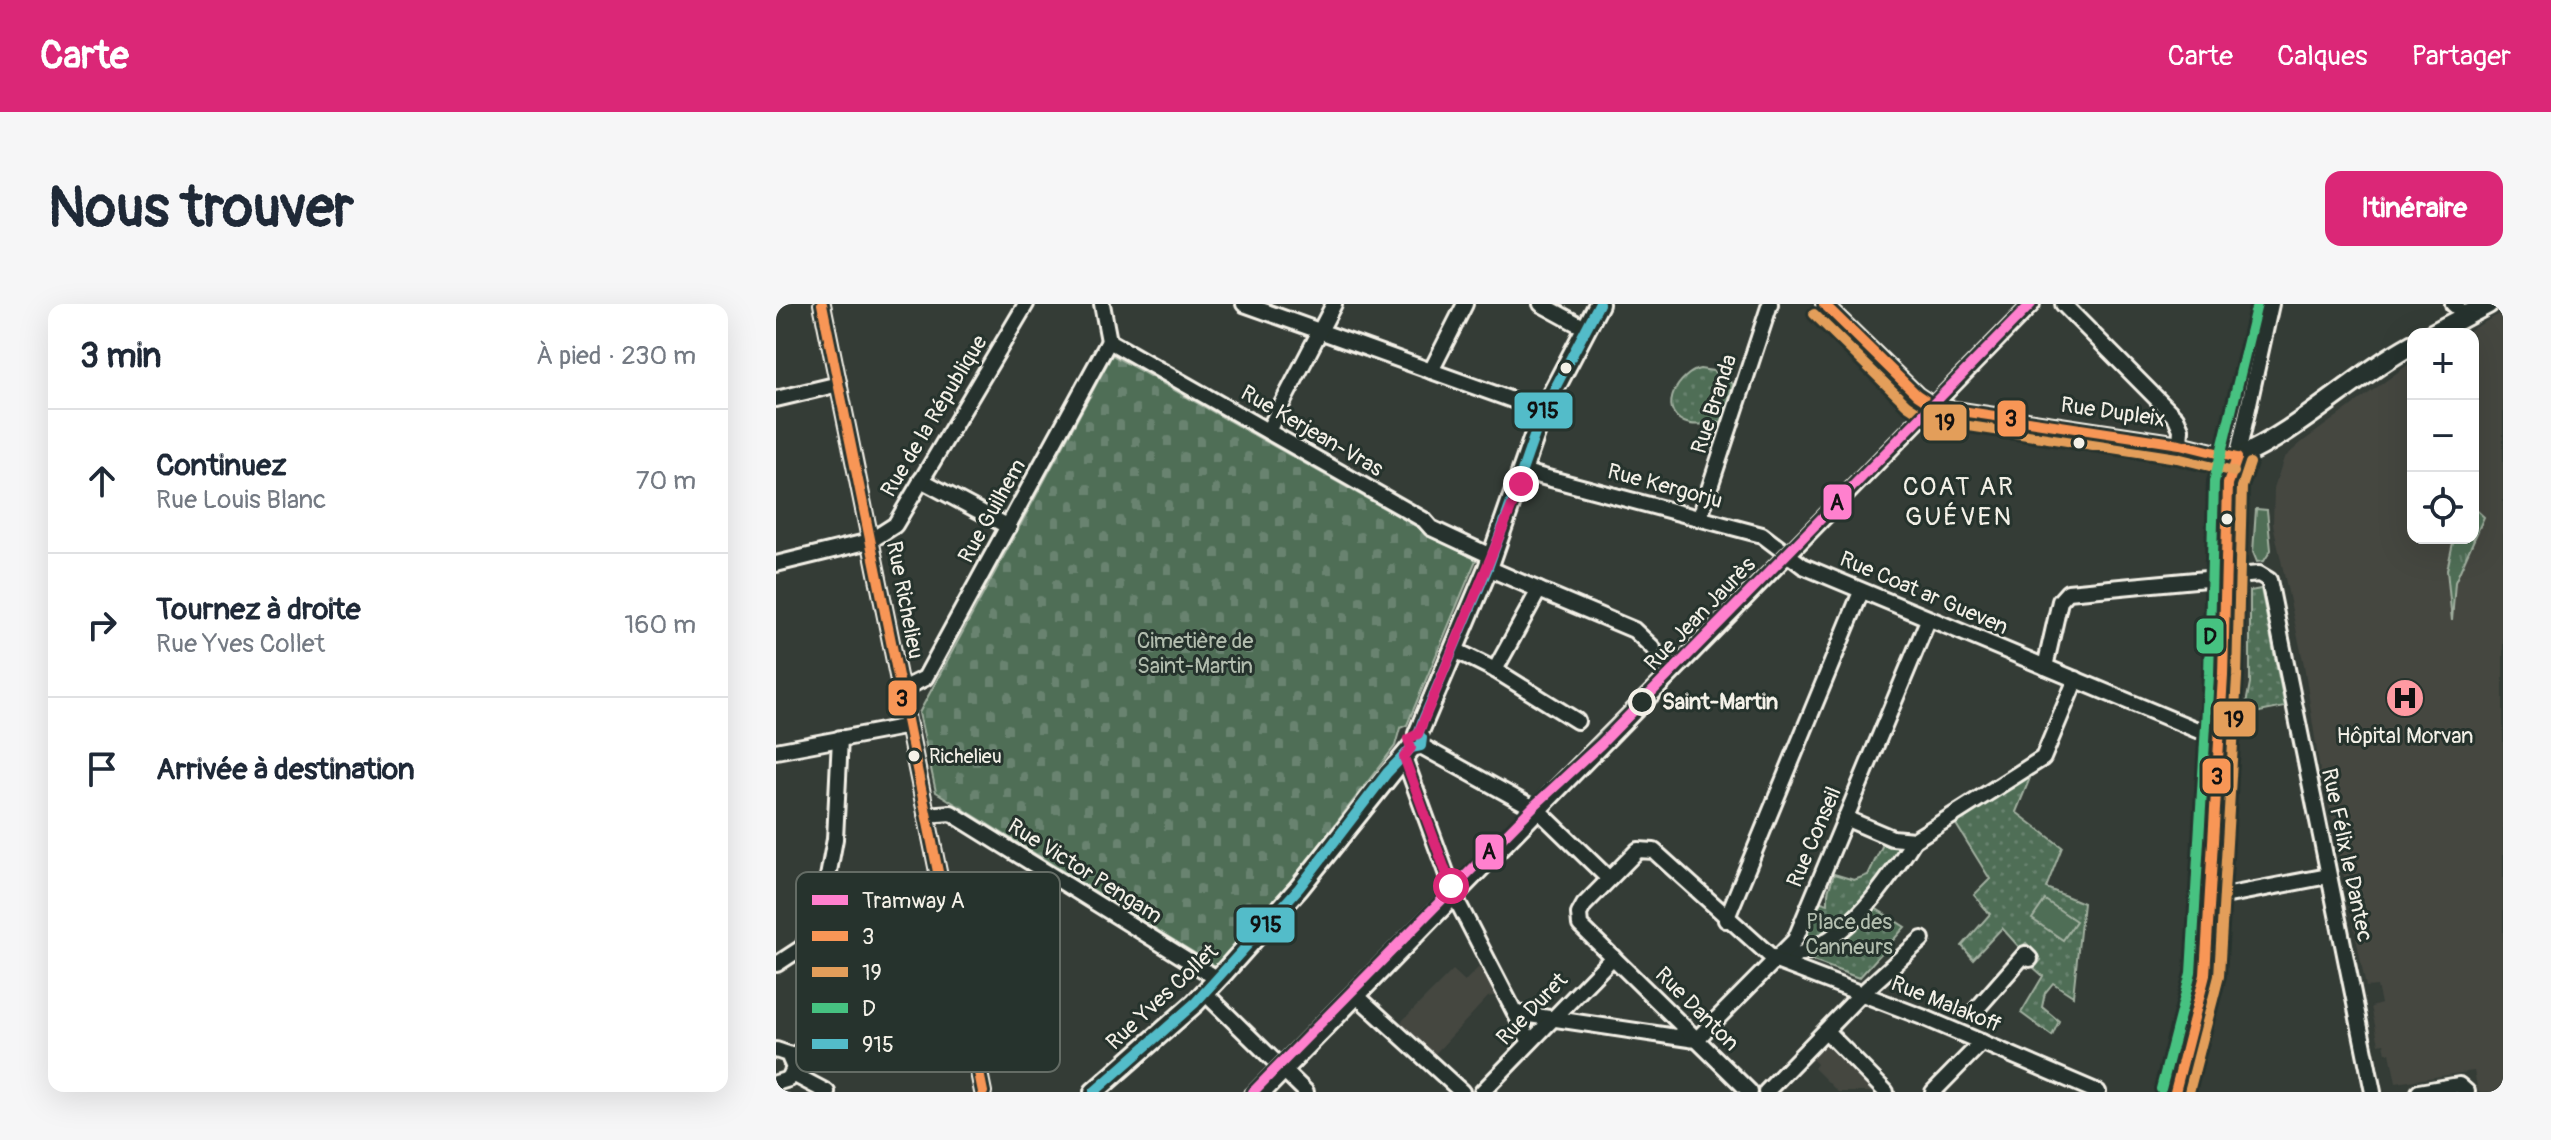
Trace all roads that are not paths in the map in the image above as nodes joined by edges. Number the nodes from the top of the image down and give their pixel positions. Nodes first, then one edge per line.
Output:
1 (822, 304) edge
2 (1026, 304) edge
3 (1102, 304) edge
4 (1244, 304) edge
5 (1334, 304) edge
6 (1465, 304) edge
7 (1541, 304) edge
8 (1599, 304) edge
9 (1770, 304) edge
10 (1824, 304) edge
11 (2032, 304) edge
12 (2063, 304) edge
13 (2271, 304) edge
14 (2488, 304) edge
15 (2459, 310) edge
16 (1585, 328) junction
17 (2439, 328) edge
18 (1320, 331) junction
19 (1109, 341) junction
20 (2407, 347) edge
21 (1431, 371) junction
22 (839, 384) junction
23 (776, 399) edge
24 (1935, 407) junction
25 (1543, 411) junction
26 (1268, 431) junction
27 (2180, 444) junction
28 (2237, 458) junction
29 (1525, 472) junction
30 (921, 480) junction
31 (1700, 517) junction
32 (1009, 527) junction
33 (870, 541) junction
34 (1789, 555) junction
35 (1490, 563) junction
36 (776, 564) edge
37 (2224, 580) junction
38 (1539, 590) junction
39 (1861, 592) junction
40 (1928, 620) junction
41 (1653, 648) dead end
42 (1453, 649) junction
43 (2045, 667) junction
44 (1495, 670) junction
45 (2076, 679) junction
46 (901, 690) junction
47 (1577, 721) dead end
48 (909, 726) junction
49 (2220, 729) junction
50 (840, 738) junction
51 (1414, 746) junction
52 (776, 751) edge
53 (1539, 811) junction
54 (926, 815) junction
55 (1845, 818) junction
56 (1914, 840) junction
57 (829, 872) edge
58 (937, 872) edge
59 (1046, 872) edge
60 (2328, 876) junction
61 (1608, 878) junction
62 (1060, 881) edge
63 (2211, 894) junction
64 (1455, 897) junction
65 (1726, 920) junction
66 (1922, 939) dead end
67 (796, 952) edge
68 (1613, 957) junction
69 (2030, 959) dead end
70 (1776, 961) junction
71 (777, 964) edge
72 (1218, 979) junction
73 (1205, 993) junction
74 (1863, 993) junction
75 (1357, 996) junction
76 (1975, 1011) dead end
77 (1516, 1013) junction
78 (1552, 1020) junction
79 (1826, 1031) junction
80 (1696, 1040) junction
81 (1530, 1042) junction
82 (1982, 1042) junction
83 (776, 1050) edge
84 (796, 1054) edge
85 (791, 1058) junction
86 (1284, 1071) junction
87 (979, 1072) edge
88 (785, 1083) edge
89 (2465, 1089) edge
90 (2089, 1090) edge
91 (827, 1092) edge
92 (983, 1092) edge
93 (1094, 1092) edge
94 (1264, 1092) edge
95 (1306, 1092) edge
96 (1462, 1092) edge
97 (1482, 1092) edge
98 (1750, 1092) edge
99 (1766, 1092) edge
100 (1886, 1092) edge
101 (1933, 1092) edge
102 (2175, 1092) edge
103 (2373, 1092) edge
104 (2419, 1092) edge

1 - 22 street, Rue Richelieu
2 - 30 street, Rue de la République
3 - 19 street
4 - 18 street
5 - 18 street
6 - 21 street
7 - 16 street
8 - 16 main road, Rue Yves Collet
9 - 31 street, Rue Branda
10 - 24 street
11 - 24 street, Rue Jean Jaurès
12 - 27 street
13 - 28 street
14 - 15 main road
15 - 17 main road
16 - 25 main road, Rue Yves Collet
18 - 21 street
18 - 26 street
19 - 26 street, Rue Kerjean-Vras
19 - 32 street, Rue Guilhem
20 - 28 main road
21 - 25 street
22 - 23 street
22 - 33 street, Rue Richelieu
24 - 27 street, Rue Dupleix
24 - 34 street, Rue Jean Jaurès
25 - 29 main road, Rue Yves Collet
26 - 35 street, Rue Kerjean-Vras
27 - 28 street, Rue Dupleix
28 - 37 main road
29 - 31 street, Rue Kergorju
29 - 35 main road, Rue Yves Collet
30 - 32 street
30 - 33 street, Rue de la République
31 - 34 street, Rue Kergorju
32 - 46 street, Rue Guilhem
33 - 36 street
33 - 46 street, Rue Richelieu
34 - 39 street, Rue Coat ar Gueven
34 - 53 street, Rue Jean Jaurès
35 - 38 street, Rue Kerjean-Vras
35 - 42 main road, Rue Yves Collet
37 - 43 street
37 - 49 main road
37 - 60 street, Rue Félix le Dantec
38 - 41 street, Rue Kerjean-Vras
38 - 44 street
39 - 40 street, Rue Coat ar Gueven
39 - 65 street
40 - 43 street, Rue Coat ar Gueven
40 - 55 street, Rue Conseil
42 - 44 street
42 - 51 main road, Rue Yves Collet
43 - 45 street, Rue Coat ar Gueven
44 - 47 street
45 - 49 street, Rue Coat ar Gueven
45 - 56 street
46 - 48 street, Rue Richelieu
48 - 50 street
48 - 54 street, Rue Richelieu
49 - 63 main road
50 - 52 street
50 - 57 street
51 - 53 street
51 - 64 street
51 - 72 main road, Rue Yves Collet
53 - 61 street
53 - 64 street, Rue Jean Jaurès
54 - 58 street, Rue Richelieu
54 - 59 street, Rue Victor Pengam
55 - 56 street
55 - 70 street, Rue Conseil
56 - 70 street
60 - 63 street
60 - 103 street, Rue Félix le Dantec
61 - 65 street, Rue Malakoff
61 - 68 street, Rue Danton
62 - 72 street, Rue Victor Pengam
63 - 102 main road
64 - 75 street, Rue Jean Jaurès
64 - 77 street
65 - 70 street, Rue Malakoff
66 - 74 street
67 - 71 street
68 - 78 street, Rue Duret
68 - 80 street, Rue Danton
69 - 76 street
70 - 74 street, Rue Malakoff
70 - 80 street, Rue Conseil
72 - 73 main road, Rue Yves Collet
73 - 86 street
73 - 93 main road, Rue Yves Collet
74 - 79 street
74 - 82 street, Rue Malakoff
75 - 86 street, Rue Jean Jaurès
75 - 96 street
77 - 78 street
77 - 81 street
78 - 80 street
78 - 81 street, Rue Duret
79 - 99 street
79 - 100 street
80 - 98 street, Rue Danton
81 - 97 street, Rue Duret
82 - 90 street, Rue Malakoff
82 - 101 street
83 - 85 street
84 - 85 street
85 - 88 street
86 - 94 street, Rue Jean Jaurès
86 - 95 street
87 - 92 street, Rue Richelieu
88 - 91 street
89 - 104 street

